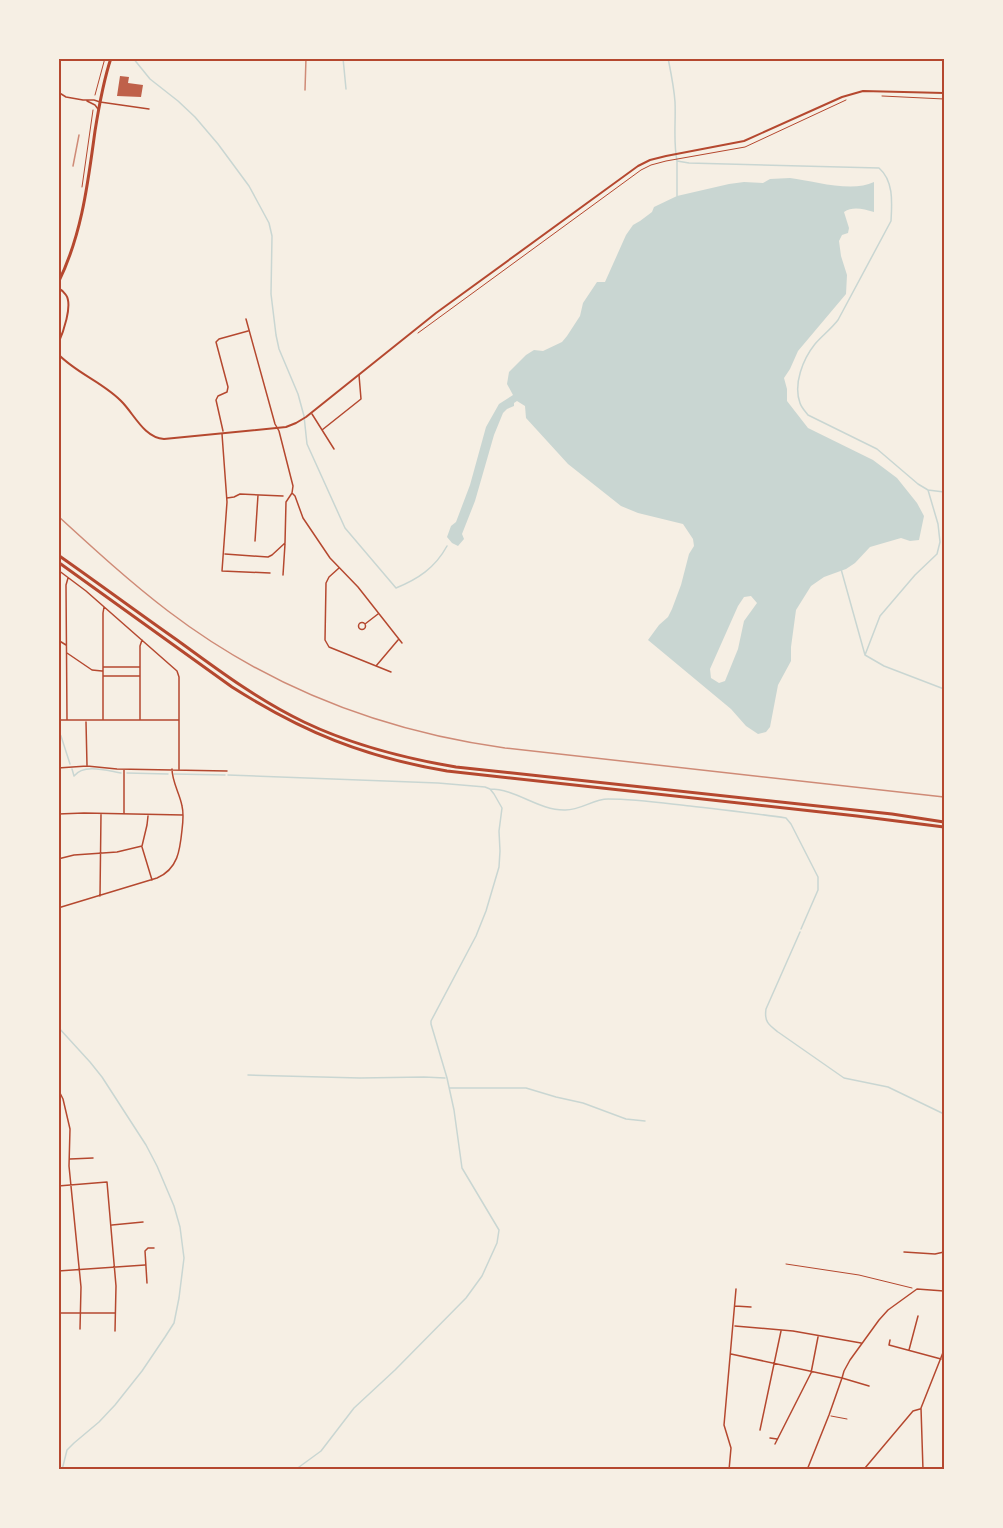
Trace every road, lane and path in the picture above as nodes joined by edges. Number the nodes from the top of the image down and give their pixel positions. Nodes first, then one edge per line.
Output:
1 (105, 58) edge
2 (111, 58) edge
3 (58, 92) edge
4 (945, 93) edge
5 (101, 94) junction
6 (878, 95) dead end
7 (945, 99) edge
8 (83, 100) junction
9 (94, 100) junction
10 (847, 100) dead end
11 (100, 102) junction
12 (93, 104) junction
13 (149, 110) dead end
14 (98, 111) junction
15 (82, 189) dead end
16 (58, 283) edge
17 (58, 288) edge
18 (246, 319) dead end
19 (249, 330) junction
20 (416, 334) dead end
21 (58, 344) edge
22 (58, 354) edge
23 (359, 374) junction
24 (311, 413) junction
25 (278, 429) junction
26 (322, 430) junction
27 (222, 434) junction
28 (334, 449) dead end
29 (292, 493) junction
30 (258, 495) junction
31 (283, 496) dead end
32 (226, 498) junction
33 (255, 541) dead end
34 (285, 543) junction
35 (224, 554) junction
36 (58, 555) edge
37 (58, 562) edge
38 (339, 567) junction
39 (58, 570) edge
40 (270, 573) dead end
41 (283, 575) dead end
42 (68, 577) junction
43 (105, 607) junction
44 (379, 614) junction
45 (365, 624) dead end
46 (142, 639) junction
47 (398, 639) junction
48 (58, 640) edge
49 (402, 643) dead end
50 (66, 645) junction
51 (67, 653) junction
52 (376, 666) junction
53 (103, 667) junction
54 (140, 667) junction
55 (103, 671) junction
56 (391, 672) dead end
57 (103, 676) junction
58 (140, 676) junction
59 (58, 720) edge
60 (67, 720) junction
61 (86, 720) junction
62 (103, 720) junction
63 (140, 720) junction
64 (179, 720) junction
65 (87, 766) junction
66 (58, 768) edge
67 (124, 769) junction
68 (172, 769) junction
69 (180, 769) junction
70 (227, 771) dead end
71 (101, 813) junction
72 (124, 813) junction
73 (58, 814) edge
74 (148, 814) junction
75 (183, 814) junction
76 (945, 822) edge
77 (945, 827) edge
78 (142, 846) junction
79 (100, 854) junction
80 (58, 859) edge
81 (152, 880) junction
82 (100, 896) junction
83 (58, 908) edge
84 (58, 1089) edge
85 (93, 1158) dead end
86 (69, 1160) junction
87 (107, 1182) junction
88 (113, 1182) dead end
89 (71, 1185) junction
90 (58, 1186) edge
91 (143, 1222) dead end
92 (111, 1225) junction
93 (154, 1248) dead end
94 (904, 1252) dead end
95 (945, 1252) edge
96 (786, 1264) dead end
97 (145, 1265) junction
98 (114, 1268) junction
99 (80, 1270) junction
100 (58, 1271) edge
101 (147, 1283) dead end
102 (736, 1288) dead end
103 (917, 1289) junction
104 (945, 1291) edge
105 (734, 1306) junction
106 (751, 1307) dead end
107 (58, 1313) edge
108 (80, 1313) junction
109 (115, 1313) junction
110 (918, 1316) dead end
111 (733, 1326) junction
112 (80, 1329) dead end
113 (781, 1330) junction
114 (115, 1332) dead end
115 (818, 1336) junction
116 (890, 1340) dead end
117 (862, 1343) junction
118 (909, 1350) junction
119 (945, 1350) edge
120 (731, 1354) junction
121 (941, 1359) junction
122 (775, 1363) junction
123 (811, 1371) junction
124 (842, 1378) junction
125 (869, 1386) dead end
126 (921, 1409) junction
127 (829, 1415) junction
128 (847, 1419) dead end
129 (756, 1423) dead end
130 (761, 1424) junction
131 (760, 1430) dead end
132 (770, 1438) dead end
133 (778, 1439) junction
134 (776, 1444) dead end
135 (864, 1469) edge
136 (729, 1470) edge
137 (807, 1470) edge
138 (923, 1470) edge

1 - 9 path
2 - 5 main road
3 - 8 street
4 - 23 street
5 - 9 street
5 - 11 main road
6 - 7 path
8 - 9 street
8 - 12 street
9 - 11 street
10 - 20 path
11 - 12 street
11 - 13 street
11 - 14 main road
12 - 14 street
12 - 15 path
14 - 16 main road
17 - 21 street
18 - 19 street
19 - 25 street
19 - 27 street
22 - 27 street
23 - 24 street
23 - 26 street
24 - 25 street
24 - 26 street
25 - 27 street
25 - 29 street
26 - 28 street
27 - 32 street
29 - 34 street
29 - 38 street
30 - 31 street
30 - 32 street
30 - 33 street
32 - 35 street
34 - 35 street
34 - 41 street
35 - 40 street
36 - 76 main road
37 - 77 main road
38 - 44 street
38 - 52 street
39 - 42 street
42 - 43 street
42 - 50 street
43 - 46 street
43 - 53 street
44 - 45 street
44 - 47 street
46 - 54 street
46 - 64 street
47 - 49 street
47 - 52 street
48 - 50 street
50 - 51 street
51 - 55 street
51 - 60 street
52 - 56 street
53 - 54 street
53 - 55 street
54 - 58 street
55 - 57 street
57 - 58 street
57 - 62 street
58 - 63 street
59 - 60 street
60 - 61 street
61 - 62 street
61 - 65 street
62 - 63 street
63 - 64 street
64 - 69 street
65 - 66 street
65 - 67 street
67 - 68 street
67 - 72 street
68 - 69 street
68 - 75 street
69 - 70 street
71 - 72 street
71 - 73 street
71 - 79 street
72 - 74 street
74 - 75 street
74 - 78 street
75 - 81 street
78 - 79 street
78 - 81 street
79 - 80 street
79 - 82 street
81 - 82 street
82 - 83 street
84 - 86 street
85 - 86 street
86 - 89 street
87 - 88 lane
87 - 89 street
87 - 92 street
89 - 90 street
89 - 99 street
91 - 92 street
92 - 98 street
93 - 97 street
94 - 95 street
96 - 103 path
97 - 98 street
97 - 101 street
98 - 99 street
98 - 109 street
99 - 100 street
99 - 108 street
102 - 105 street
103 - 104 street
103 - 117 street
105 - 106 street
105 - 111 street
107 - 108 street
108 - 109 street
108 - 112 street
109 - 114 street
110 - 118 street
111 - 113 street
111 - 120 street
113 - 115 street
113 - 122 street
115 - 117 street
115 - 123 street
116 - 118 street
117 - 124 street
118 - 121 street
119 - 121 street
120 - 122 street
120 - 136 street
121 - 126 street
122 - 123 street
122 - 130 street
123 - 124 street
123 - 133 street
124 - 125 street
124 - 127 street
126 - 135 street
126 - 138 street
127 - 128 lane
127 - 137 street
129 - 130 street
130 - 131 street
132 - 133 street
133 - 134 street

